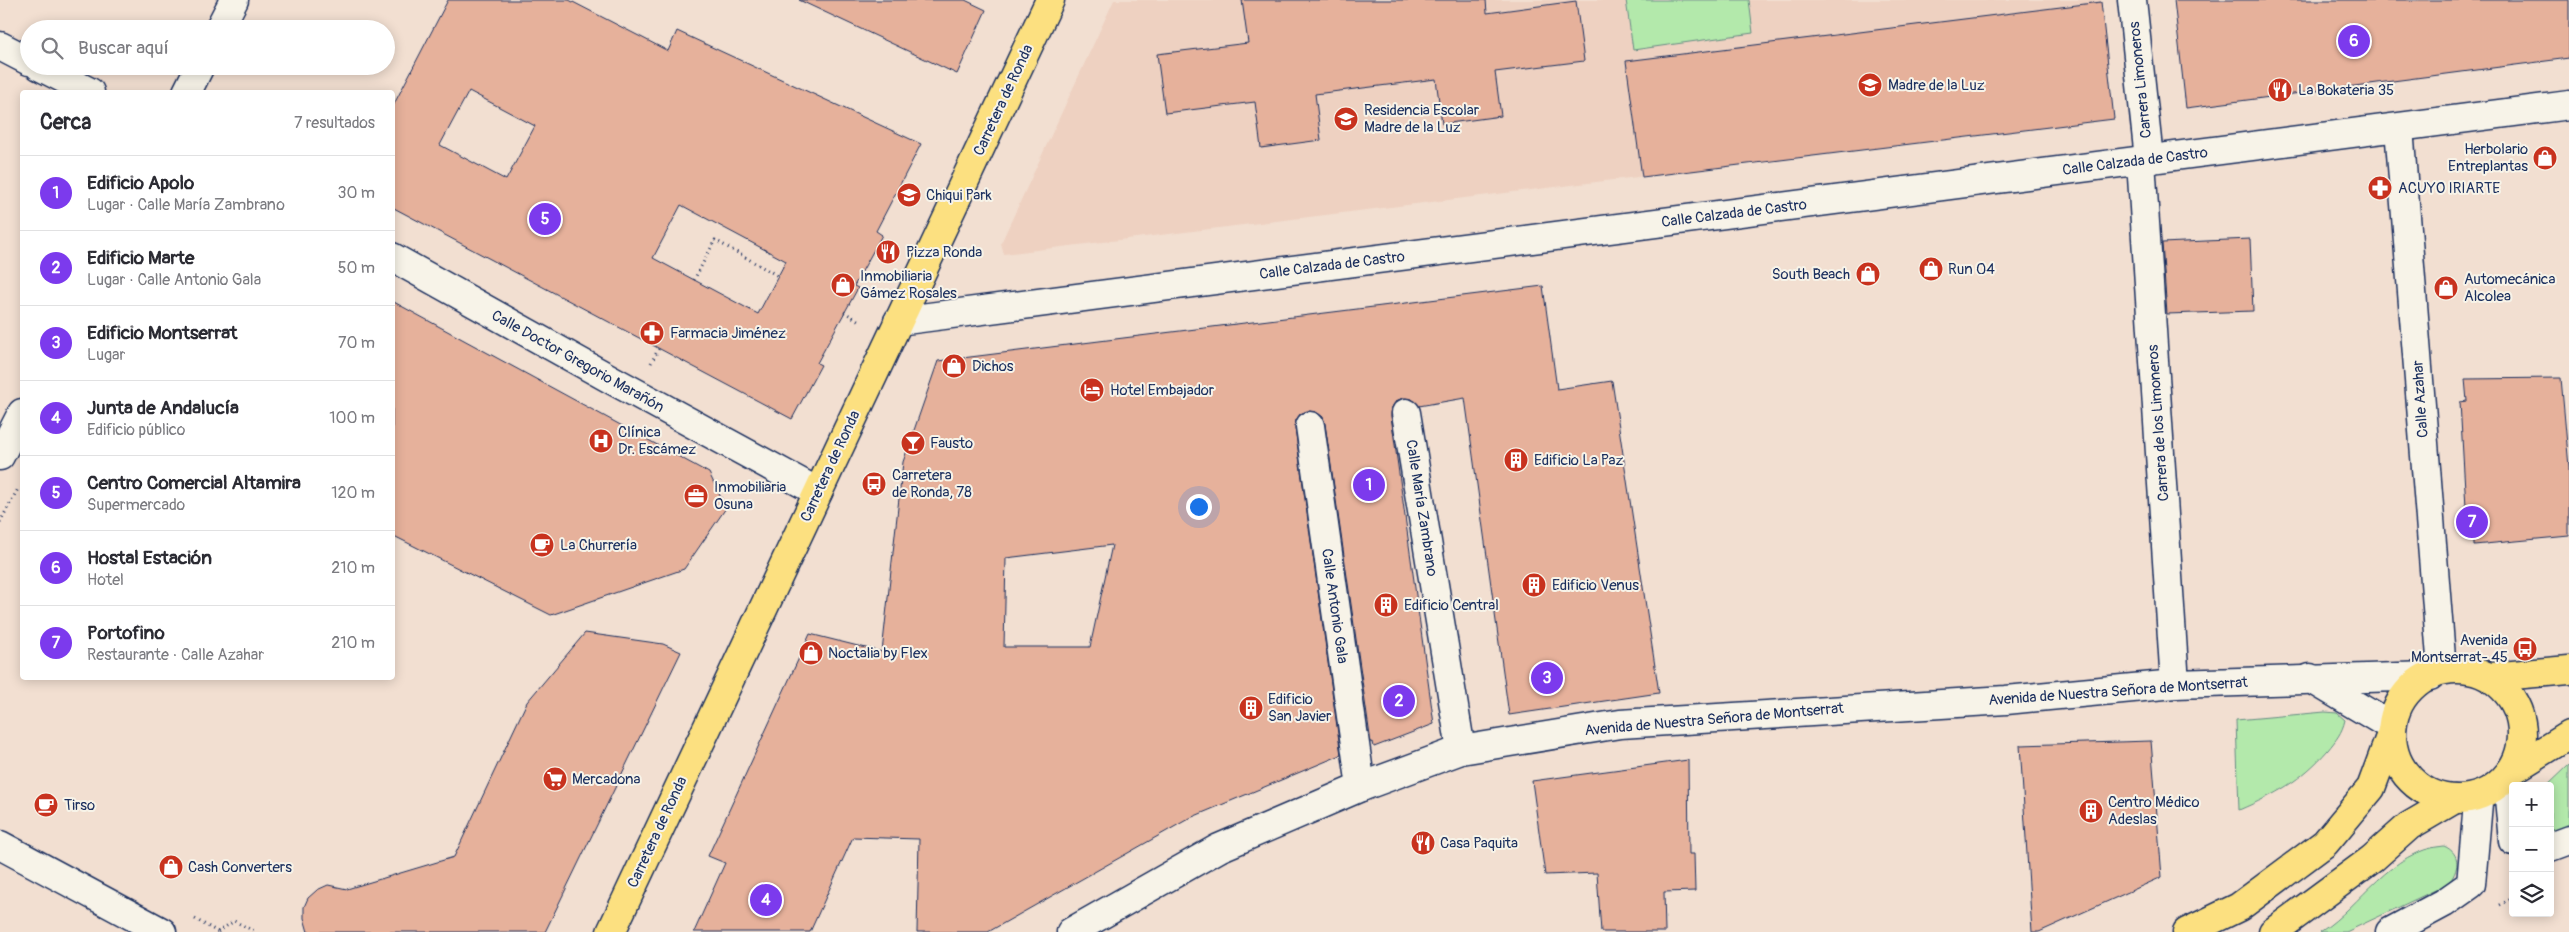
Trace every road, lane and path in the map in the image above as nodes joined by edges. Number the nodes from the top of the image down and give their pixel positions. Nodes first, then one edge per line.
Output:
1 (234, 0) edge
2 (1050, 0) edge
3 (2132, 0) edge
4 (224, 20) edge
5 (0, 46) edge
6 (20, 56) edge
7 (57, 75) edge
8 (196, 75) edge
9 (86, 90) edge
10 (188, 90) edge
11 (2569, 105) edge
12 (2399, 128) junction
13 (2145, 160) junction
14 (395, 259) edge
15 (778, 276) dead end
16 (694, 280) dead end
17 (898, 321) junction
18 (1406, 413) dead end
19 (20, 417) edge
20 (1310, 426) dead end
21 (0, 456) edge
22 (20, 484) edge
23 (818, 492) junction
24 (0, 522) edge
25 (2569, 670) edge
26 (2436, 673) junction
27 (2490, 677) junction
28 (2310, 678) junction
29 (2175, 684) junction
30 (2392, 730) junction
31 (2569, 735) edge
32 (1461, 750) junction
33 (2509, 774) junction
34 (1361, 787) junction
35 (2465, 798) junction
36 (2512, 827) edge
37 (2569, 840) edge
38 (0, 845) edge
39 (2554, 846) edge
40 (162, 932) edge
41 (218, 932) edge
42 (256, 932) edge
43 (610, 932) edge
44 (1071, 932) edge
45 (2187, 932) edge
46 (2273, 932) edge
47 (2390, 932) edge

1 - 4 street
2 - 17 main road, Carretera de Ronda
3 - 13 street, Carrera Limoneros
5 - 6 street
7 - 9 street
8 - 10 street
11 - 12 street, Calle Calzada de Castro
12 - 13 street, Calle Calzada de Castro
12 - 26 street, Calle Azahar
13 - 17 street, Calle Calzada de Castro
13 - 29 street, Carrera de los Limoneros
14 - 23 street, Calle Doctor Gregorio Marañón
15 - 16 path
17 - 23 main road, Carretera de Ronda
18 - 32 street, Calle María Zambrano
19 - 21 street
20 - 34 street, Calle Antonio Gala
22 - 24 path
23 - 43 main road, Carretera de Ronda
25 - 27 main road
26 - 27 main road
26 - 28 street, Avenida de Nuestra Señora de Montserrat
26 - 30 main road
27 - 33 main road
28 - 29 street, Avenida de Nuestra Señora de Montserrat
28 - 30 street
29 - 32 street, Avenida de Nuestra Señora de Montserrat
30 - 35 main road
30 - 45 main road
31 - 33 main road
32 - 34 street, Avenida de Nuestra Señora de Montserrat
33 - 35 main road
33 - 36 street
34 - 44 street, Avenida de Nuestra Señora de Montserrat
35 - 46 main road
35 - 47 street
37 - 39 street
38 - 40 street
41 - 42 path

